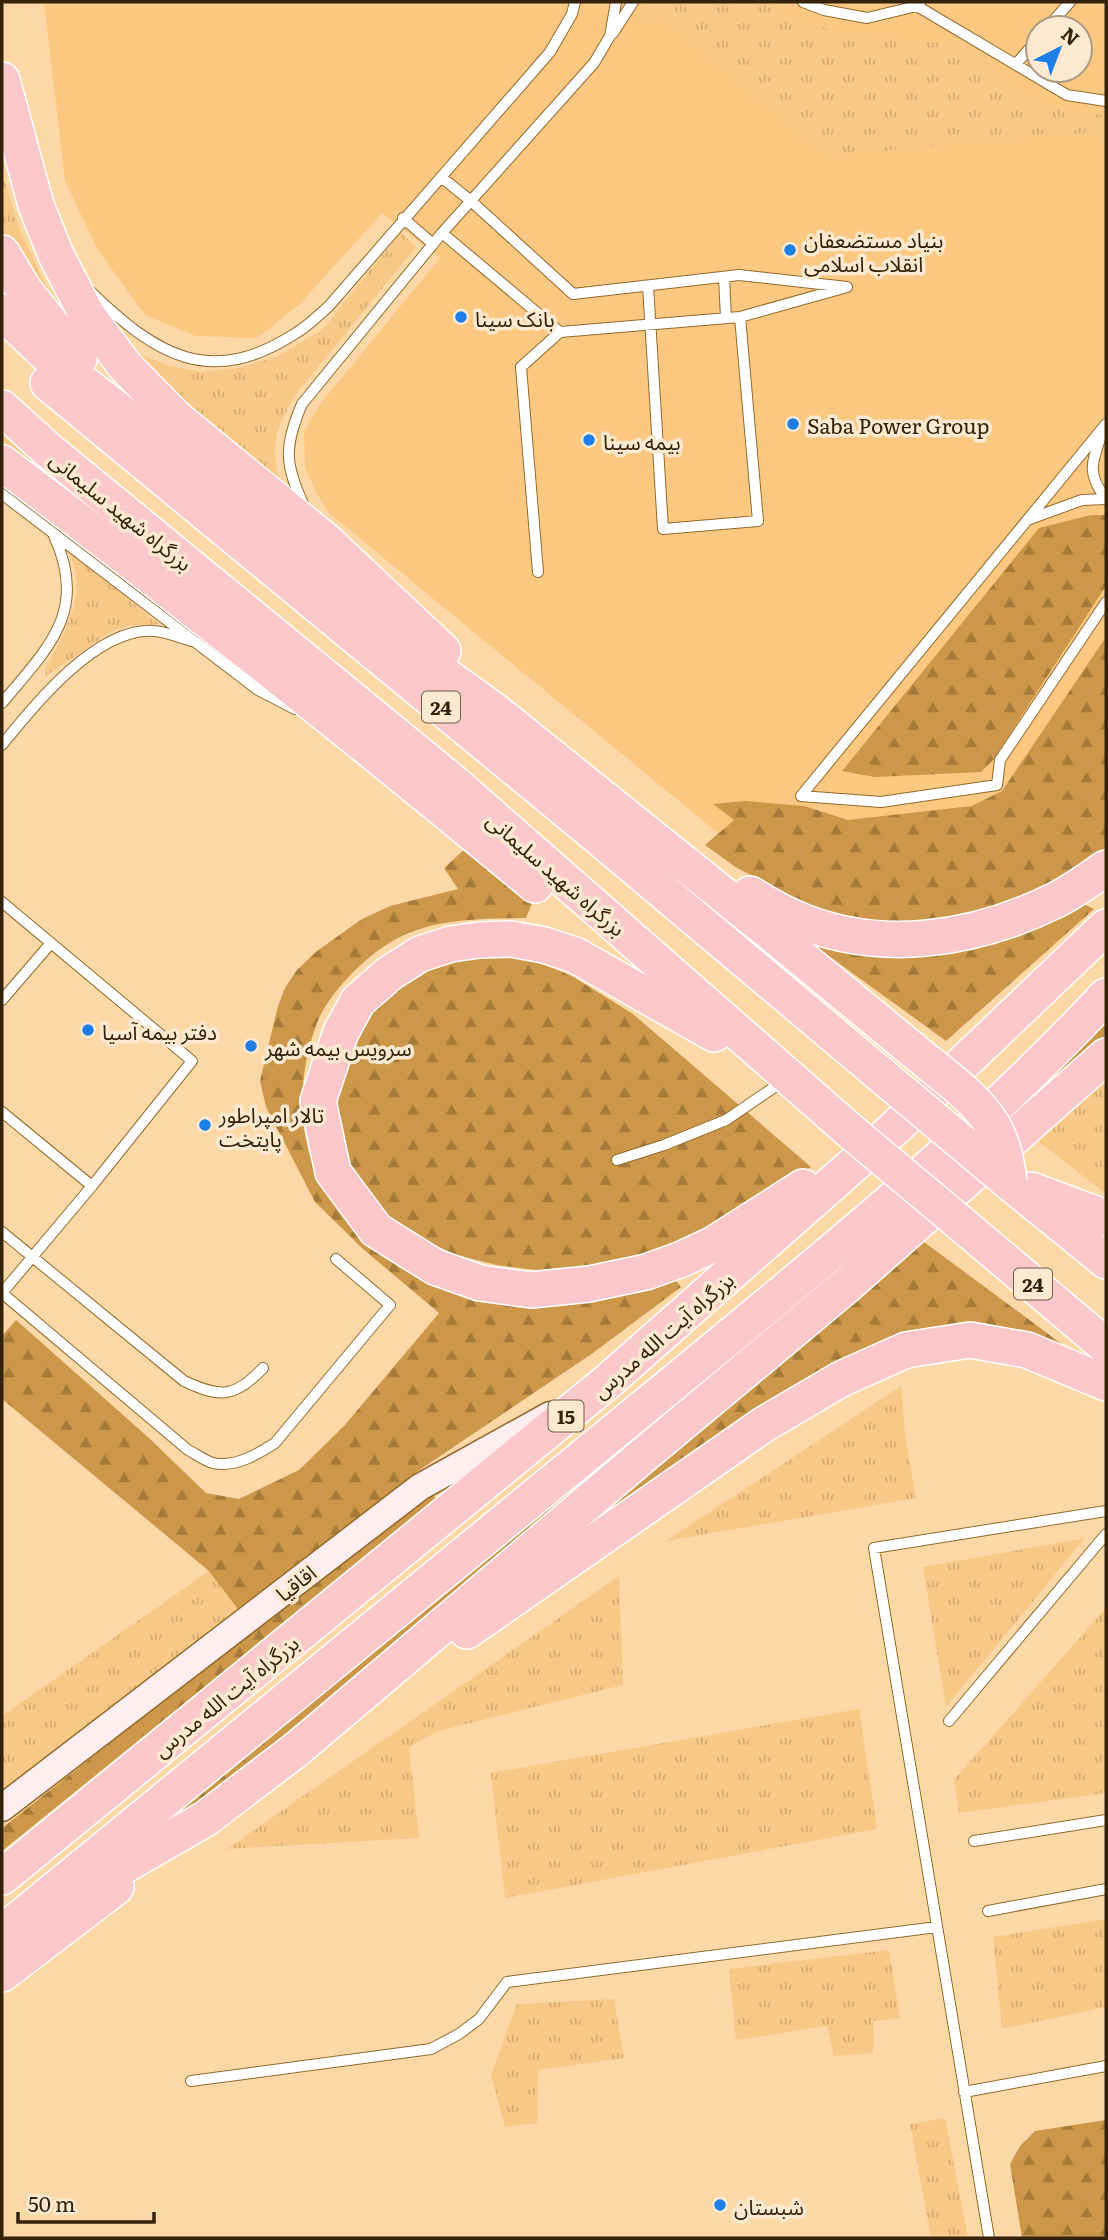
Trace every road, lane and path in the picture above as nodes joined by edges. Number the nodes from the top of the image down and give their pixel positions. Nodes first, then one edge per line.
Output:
1 (575, 2) edge
2 (616, 2) edge
3 (633, 2) edge
4 (803, 2) edge
5 (919, 4) edge
6 (610, 36) junction
7 (1024, 55) edge
8 (1016, 64) junction
9 (2, 80) edge
10 (1106, 101) edge
11 (441, 177) junction
12 (471, 201) junction
13 (404, 218) junction
14 (442, 233) junction
15 (433, 244) junction
16 (2, 253) edge
17 (56, 255) junction
18 (724, 276) junction
19 (648, 286) junction
20 (2, 312) edge
21 (740, 317) junction
22 (726, 318) junction
23 (649, 325) junction
24 (560, 332) junction
25 (2, 342) edge
26 (2, 408) edge
27 (1105, 425) edge
28 (159, 442) junction
29 (2, 463) edge
30 (2, 494) edge
31 (1106, 499) edge
32 (1027, 521) junction
33 (52, 532) junction
34 (326, 541) junction
35 (538, 572) dead end
36 (1106, 603) edge
37 (198, 644) junction
38 (2, 703) edge
39 (496, 712) junction
40 (304, 714) dead end
41 (316, 720) dead end
42 (2, 745) edge
43 (373, 750) junction
44 (663, 846) junction
45 (1106, 868) edge
46 (2, 902) edge
47 (1106, 927) edge
48 (51, 943) junction
49 (1106, 996) edge
50 (2, 1000) edge
51 (714, 1034) junction
52 (1106, 1056) edge
53 (776, 1086) junction
54 (2, 1112) edge
55 (895, 1128) junction
56 (849, 1130) junction
57 (617, 1160) dead end
58 (1009, 1182) junction
59 (92, 1186) junction
60 (1106, 1217) edge
61 (2, 1232) edge
62 (33, 1258) junction
63 (335, 1259) dead end
64 (1106, 1261) edge
65 (1106, 1346) edge
66 (263, 1368) dead end
67 (607, 1383) junction
68 (1106, 1383) edge
69 (1106, 1511) edge
70 (1106, 1534) edge
71 (948, 1721) dead end
72 (298, 1749) junction
73 (2, 1808) edge
74 (205, 1819) junction
75 (1106, 1820) edge
76 (974, 1841) dead end
77 (2, 1877) edge
78 (1106, 1889) edge
79 (988, 1911) dead end
80 (937, 1927) junction
81 (2, 1935) edge
82 (2, 1974) edge
83 (1106, 2066) edge
84 (191, 2081) dead end
85 (964, 2092) junction
86 (989, 2238) edge

1 - 11 lane
2 - 6 lane
3 - 6 lane
4 - 5 lane
5 - 8 lane
6 - 12 lane
7 - 8 lane
8 - 10 lane
9 - 17 highway
11 - 12 lane
11 - 13 lane
12 - 14 lane
12 - 19 lane
13 - 15 lane
13 - 17 lane
14 - 15 lane
14 - 24 lane
15 - 34 lane
16 - 28 highway
17 - 34 highway
18 - 19 lane
18 - 21 lane
18 - 22 lane
19 - 23 lane
20 - 28 highway
21 - 22 lane
21 - 23 lane
22 - 23 lane
23 - 24 lane
24 - 35 lane
25 - 58 highway, 24, bridge
26 - 56 highway, بزرگراه شهید سلیمانی / 24
27 - 31 lane
27 - 32 lane
28 - 39 highway
29 - 43 highway
30 - 33 lane
31 - 32 lane
32 - 36 lane
33 - 37 lane
33 - 38 lane
34 - 39 highway
37 - 40 lane
37 - 42 lane
39 - 44 highway
41 - 43 lane
43 - 51 highway
44 - 45 highway
44 - 58 highway, bridge
46 - 48 lane
47 - 55 highway, بزرگراه آیت الله مدرس / 15
48 - 50 lane
48 - 59 lane
49 - 81 highway, بزرگراه آیت الله مدرس / 15
51 - 53 highway
51 - 55 highway
52 - 72 highway
53 - 56 highway
53 - 57 lane
54 - 59 lane
55 - 67 highway, بزرگراه آیت الله مدرس / 15
56 - 65 highway, بزرگراه شهید سلیمانی / 24, bridge
58 - 60 highway
58 - 64 highway, 24
59 - 62 lane
61 - 62 lane
62 - 63 lane
62 - 66 lane
67 - 73 main road, اقاقیا
67 - 77 highway, بزرگراه آیت الله مدرس / 15
68 - 72 highway
69 - 80 lane
70 - 71 lane
72 - 74 highway
74 - 81 highway
74 - 82 highway
75 - 76 lane
78 - 79 lane
80 - 84 lane
80 - 85 lane
83 - 85 lane
85 - 86 lane

